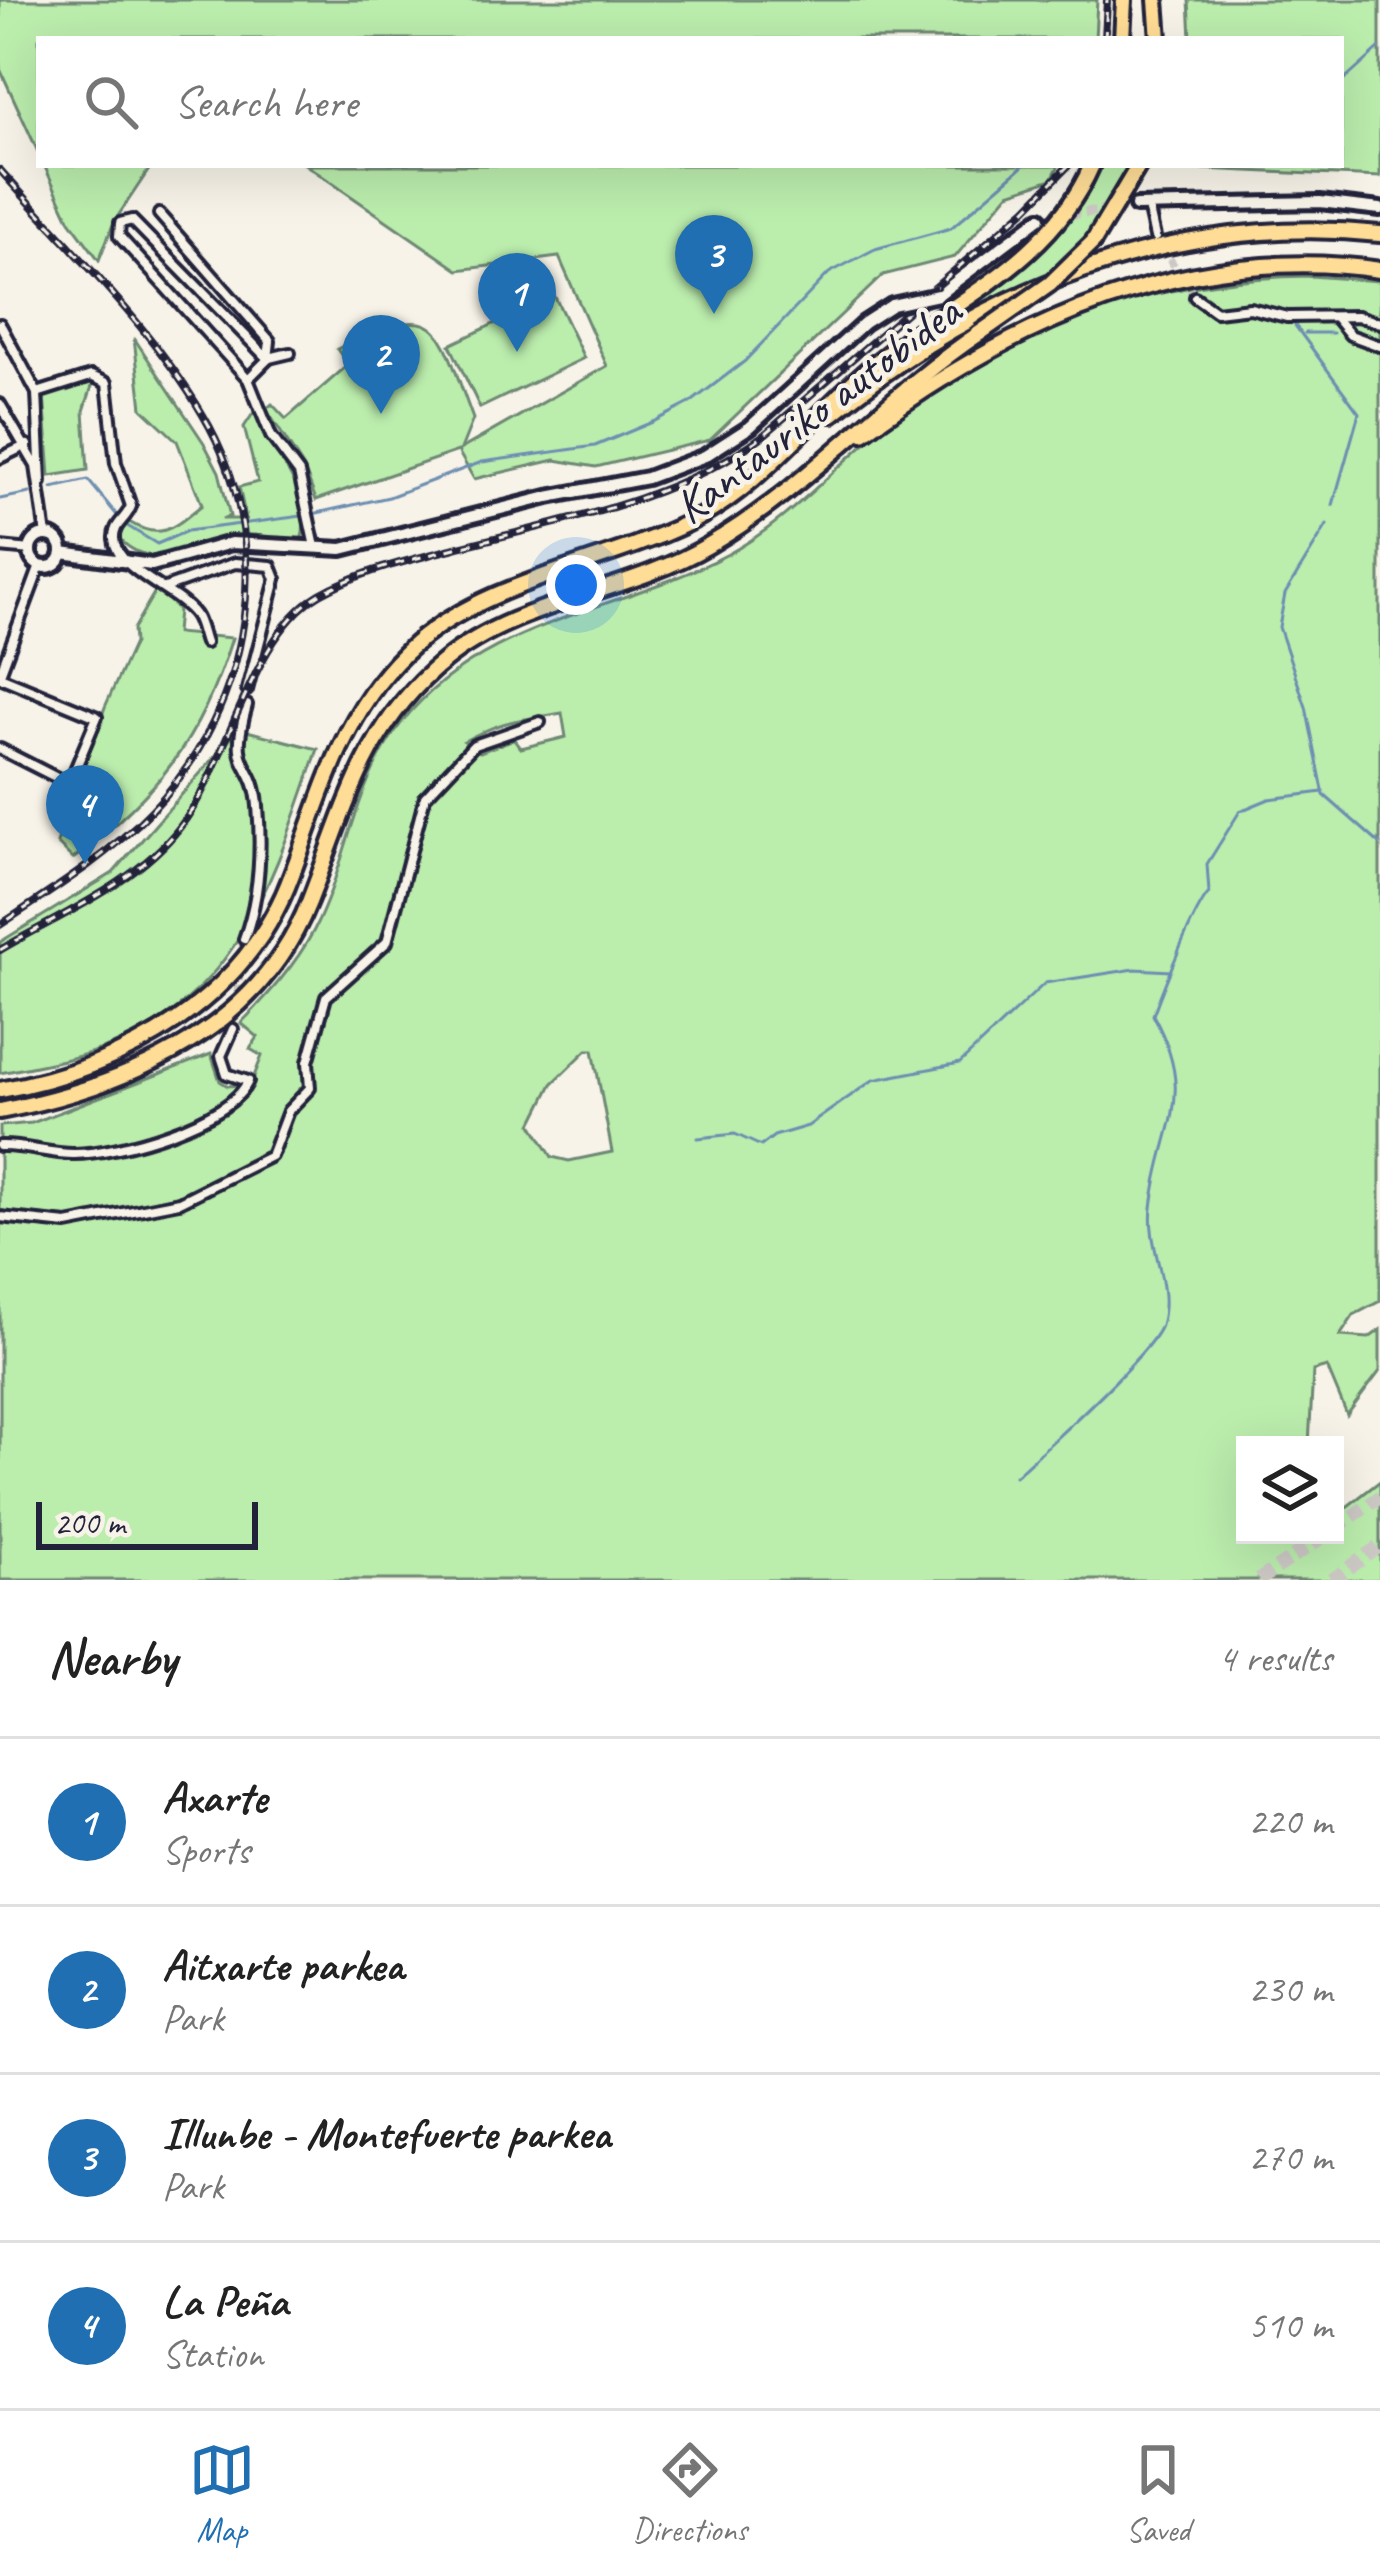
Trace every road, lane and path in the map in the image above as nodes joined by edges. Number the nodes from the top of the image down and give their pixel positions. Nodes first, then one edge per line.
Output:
1 (1124, 0) edge
2 (1156, 0) edge
3 (1122, 36) edge
4 (1159, 36) edge
5 (1090, 168) edge
6 (1137, 168) edge
7 (1142, 206) joint
8 (1380, 208) edge
9 (159, 214) dead end
10 (1040, 218) tunnel mouth
11 (1380, 234) edge
12 (1155, 237) tunnel mouth
13 (1380, 270) edge
14 (1195, 297) tunnel mouth
15 (1335, 316) junction
16 (1380, 323) edge
17 (0, 324) edge
18 (1380, 346) edge
19 (290, 353) dead end
20 (270, 354) junction
21 (248, 380) junction
22 (37, 393) junction
23 (0, 404) edge
24 (27, 445) junction
25 (0, 458) edge
26 (810, 472) junction
27 (41, 482) junction
28 (702, 516) junction
29 (46, 536) junction
30 (0, 548) edge
31 (31, 550) junction
32 (316, 550) junction
33 (62, 553) junction
34 (116, 555) junction
35 (38, 572) junction
36 (165, 588) junction
37 (205, 643) dead end
38 (0, 676) edge
39 (247, 690) dead end
40 (247, 705) dead end
41 (540, 722) dead end
42 (0, 749) edge
43 (244, 939) tunnel mouth
44 (233, 1029) tunnel mouth
45 (0, 1090) edge
46 (0, 1111) edge
47 (0, 1147) edge
48 (0, 1217) edge

1 - 3 highway
2 - 4 highway
5 - 28 highway, Kantauriko autobidea
6 - 26 highway, Kantauriko autobidea, bridge
7 - 8 street
7 - 12 street
9 - 20 street
10 - 32 street, bridge
11 - 28 highway
13 - 26 highway
14 - 15 street
15 - 16 street
15 - 18 street
17 - 22 street
19 - 20 street
20 - 21 street
20 - 21 street
21 - 32 street
22 - 27 street
22 - 34 street
23 - 24 street
24 - 25 street
24 - 27 street
26 - 46 highway, Kantauriko autobidea
27 - 29 street
28 - 45 highway, Kantauriko autobidea
29 - 31 street
29 - 33 street
30 - 31 street
31 - 35 street
32 - 34 street
33 - 34 street
33 - 35 street
34 - 36 street
35 - 38 street
36 - 37 street
36 - 39 street
38 - 42 street
40 - 43 street
41 - 48 street
44 - 47 street

